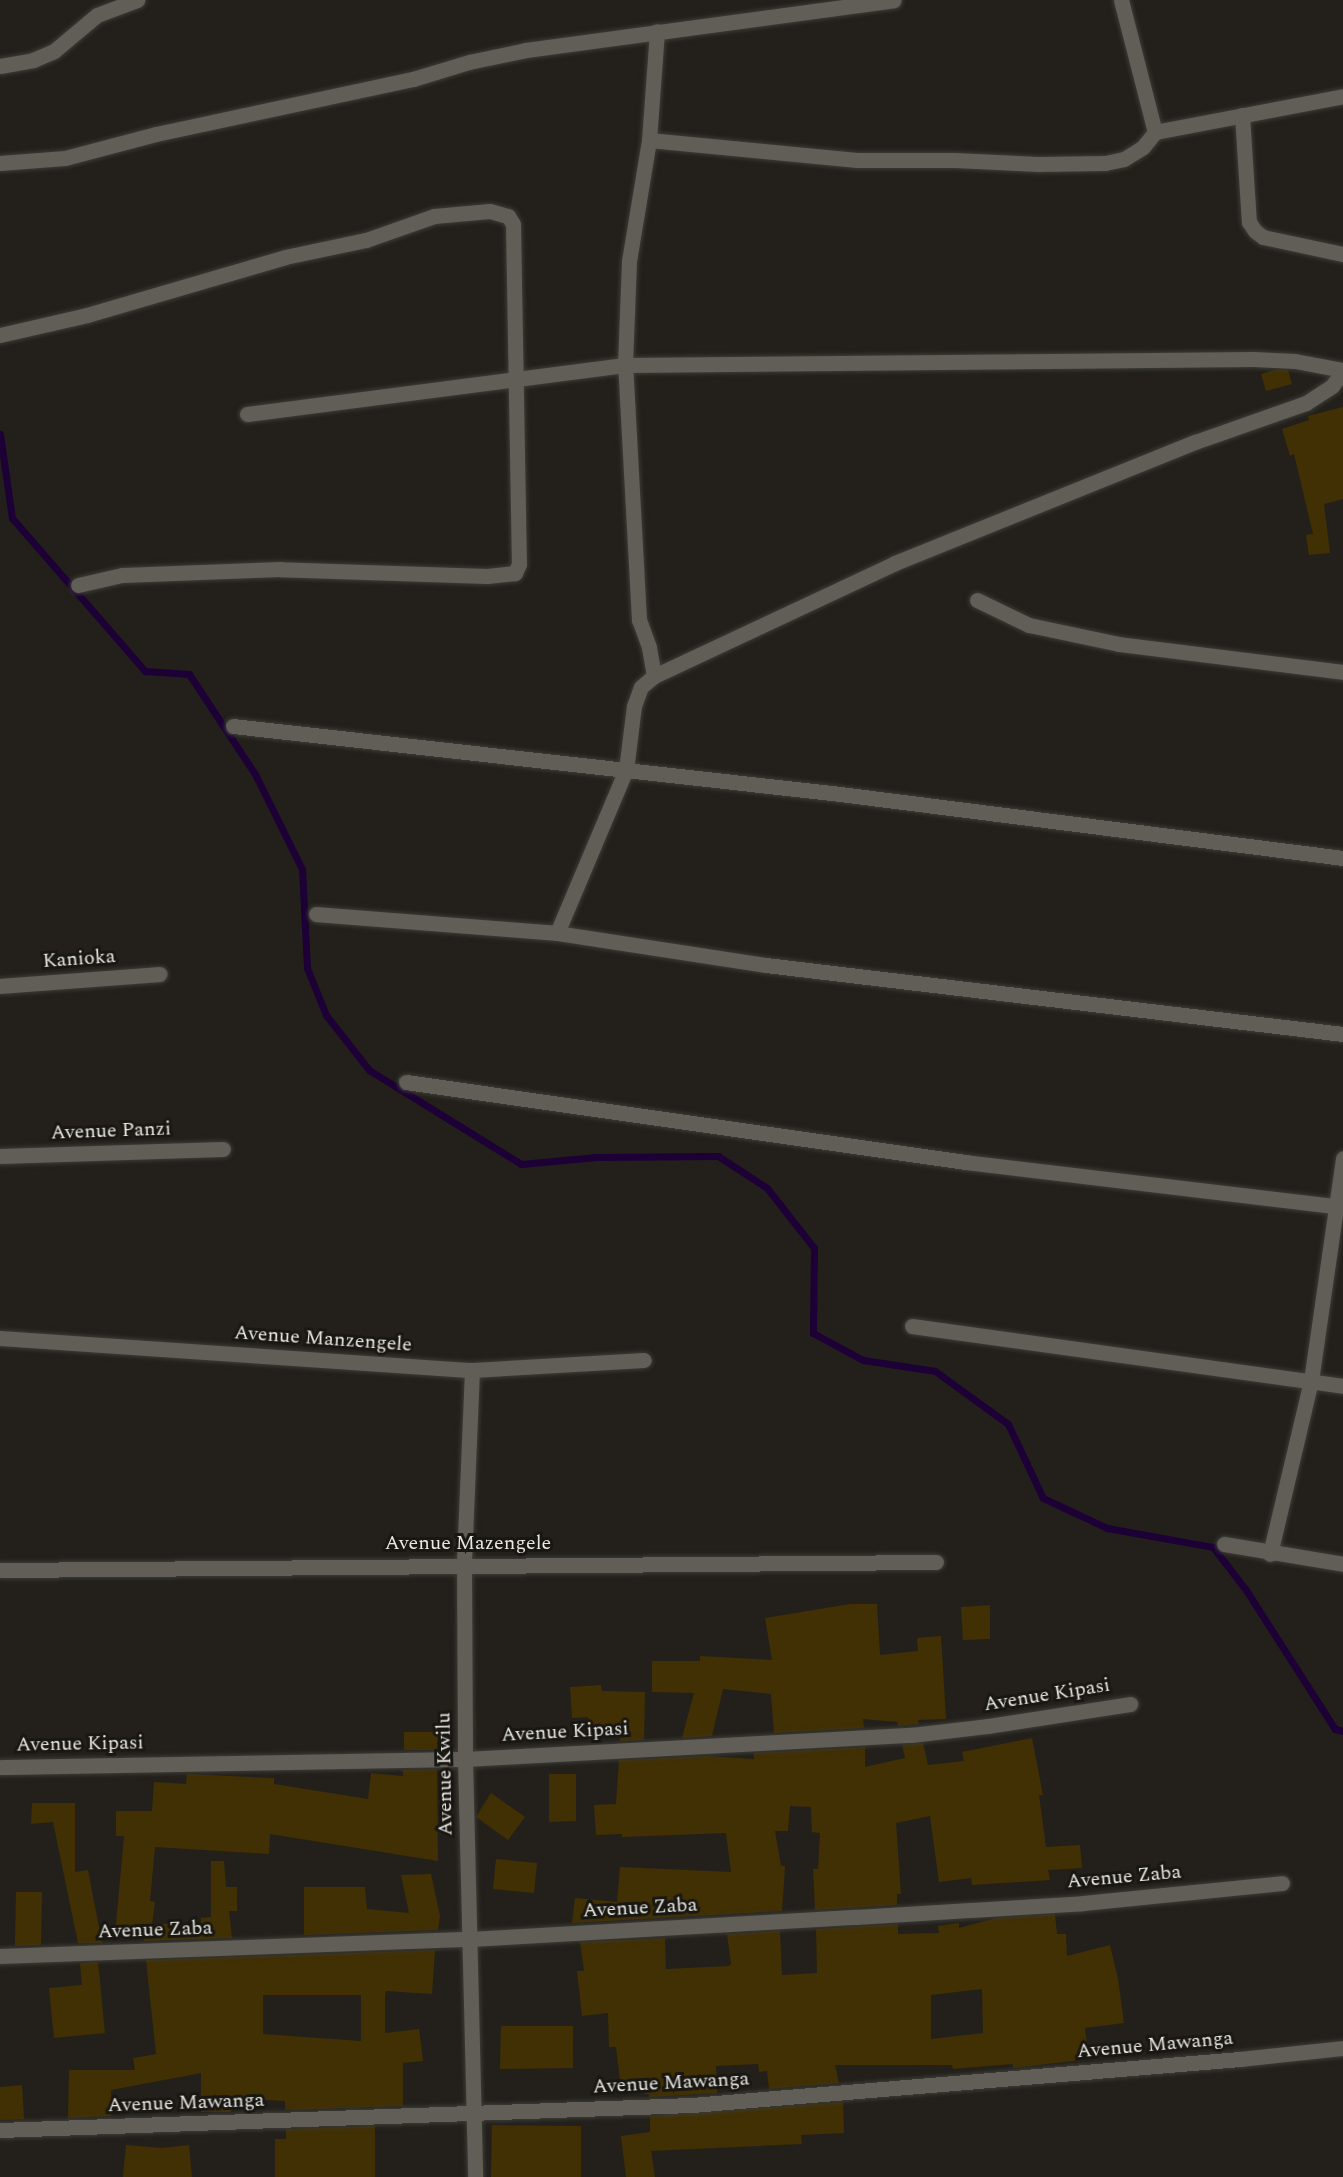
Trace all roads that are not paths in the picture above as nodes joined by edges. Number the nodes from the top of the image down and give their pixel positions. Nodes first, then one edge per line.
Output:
1 (137, 0) edge
2 (894, 0) edge
3 (1121, 0) edge
4 (657, 31) junction
5 (0, 66) edge
6 (1343, 96) edge
7 (1242, 115) junction
8 (1155, 132) junction
9 (649, 140) junction
10 (0, 163) edge
11 (1343, 254) edge
12 (0, 335) edge
13 (625, 365) junction
14 (1343, 371) edge
15 (514, 379) junction
16 (247, 414) dead end
17 (78, 585) dead end
18 (977, 600) dead end
19 (1343, 672) edge
20 (654, 676) junction
21 (233, 726) dead end
22 (626, 770) junction
23 (1343, 858) edge
24 (316, 914) dead end
25 (557, 933) junction
26 (160, 974) dead end
27 (0, 986) edge
28 (1343, 1034) edge
29 (406, 1082) dead end
30 (223, 1149) dead end
31 (0, 1156) edge
32 (1343, 1158) edge
33 (1339, 1206) edge
34 (912, 1326) dead end
35 (0, 1338) edge
36 (644, 1360) dead end
37 (472, 1370) junction
38 (1311, 1381) junction
39 (1343, 1386) edge
40 (1224, 1544) dead end
41 (1270, 1554) junction
42 (936, 1562) dead end
43 (464, 1564) junction
44 (1343, 1564) edge
45 (0, 1570) edge
46 (1130, 1704) dead end
47 (465, 1759) junction
48 (0, 1767) edge
49 (1282, 1883) dead end
50 (470, 1939) junction
51 (0, 1956) edge
52 (1343, 2048) edge
53 (472, 2114) junction
54 (0, 2130) edge
55 (475, 2177) edge

1 - 5 street
2 - 4 street
3 - 8 street
4 - 9 street
4 - 10 street
6 - 7 street
7 - 8 street
7 - 11 street
8 - 9 street
9 - 13 street
12 - 15 street
13 - 14 street
13 - 15 street
13 - 20 street
14 - 20 street
15 - 16 street
15 - 17 street
18 - 19 street
20 - 22 street
21 - 22 street
22 - 23 street
22 - 25 street
24 - 25 street
25 - 28 street
26 - 27 street, Kanioka
29 - 33 street
30 - 31 street, Avenue Panzi
32 - 33 street
33 - 38 street
34 - 38 street
35 - 37 street, Avenue Manzengele
36 - 37 street, Avenue Manzengele
37 - 43 street, Avenue Kwilu
38 - 39 street
38 - 41 street
40 - 41 street
41 - 44 street
42 - 43 street, Avenue Mazengele
43 - 45 street, Avenue Mazengele
43 - 47 street, Avenue Kwilu
46 - 47 street, Avenue Kipasi
47 - 48 street, Avenue Kipasi
47 - 50 street, Avenue Kwilu
49 - 50 street, Avenue Zaba
50 - 51 street, Avenue Zaba
50 - 53 street, Avenue Kwilu
52 - 53 street, Avenue Mawanga
53 - 54 street, Avenue Mawanga
53 - 55 street, Avenue Kwilu

